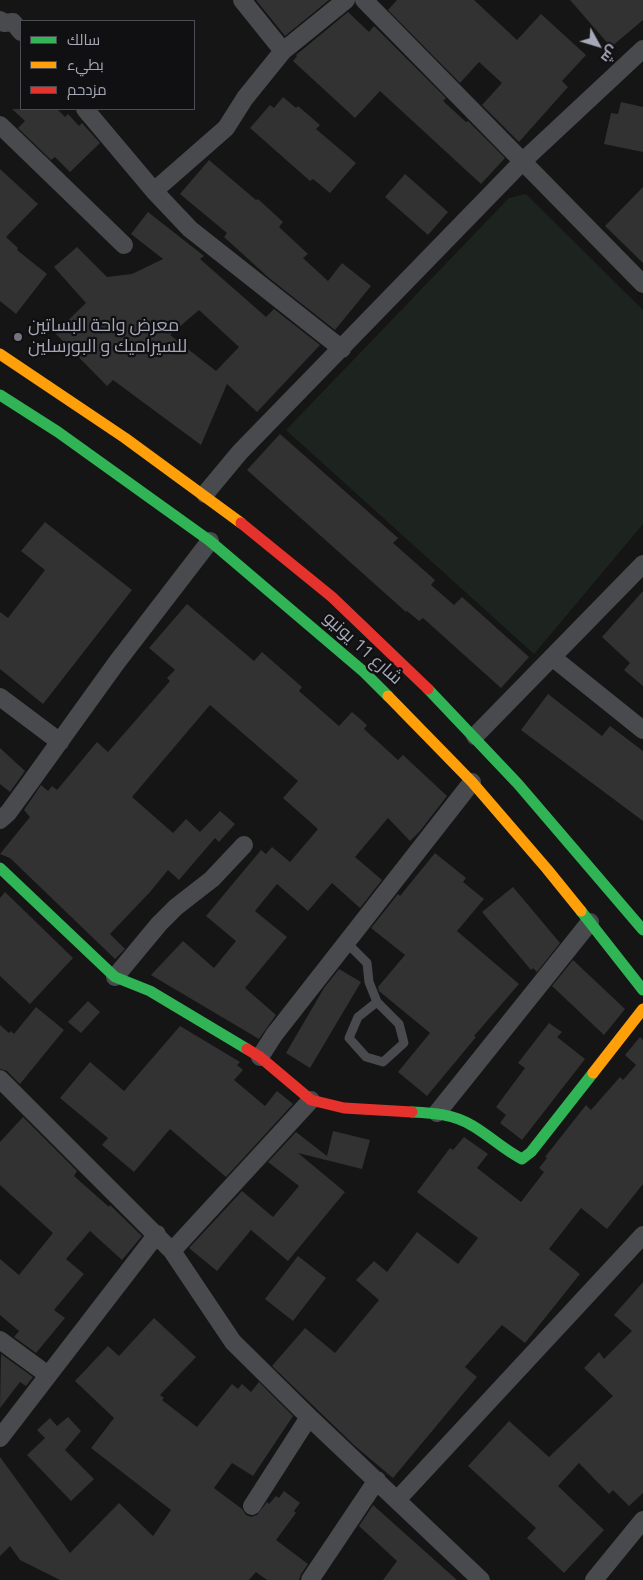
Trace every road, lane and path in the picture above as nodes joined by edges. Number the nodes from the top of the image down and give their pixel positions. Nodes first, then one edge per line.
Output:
1 (242, 0) edge
2 (346, 0) edge
3 (364, 0) edge
4 (1, 24) edge
5 (20, 31) edge
6 (643, 49) edge
7 (283, 51) junction
8 (86, 110) edge
9 (0, 125) edge
10 (523, 161) junction
11 (154, 191) junction
12 (124, 245) dead end
13 (643, 284) edge
14 (342, 349) junction
15 (0, 354) edge
16 (0, 395) edge
17 (205, 494) junction
18 (210, 541) junction
19 (643, 564) edge
20 (552, 657) junction
21 (0, 697) edge
22 (643, 730) edge
23 (476, 736) junction
24 (60, 742) junction
25 (472, 782) junction
26 (0, 820) edge
27 (244, 845) dead end
28 (0, 868) edge
29 (590, 922) junction
30 (643, 930) edge
31 (347, 943) junction
32 (115, 976) junction
33 (643, 990) edge
34 (377, 1002) junction
35 (643, 1009) edge
36 (260, 1057) junction
37 (0, 1079) edge
38 (311, 1100) junction
39 (437, 1113) junction
40 (156, 1234) junction
41 (643, 1235) edge
42 (172, 1251) junction
43 (0, 1340) edge
44 (48, 1375) junction
45 (309, 1417) junction
46 (0, 1438) edge
47 (377, 1480) junction
48 (397, 1500) junction
49 (252, 1506) dead end
50 (643, 1520) edge
51 (477, 1578) edge
52 (310, 1580) edge
53 (594, 1580) edge

1 - 7 street
2 - 7 street
3 - 10 street
4 - 5 street
6 - 10 street
7 - 11 street
8 - 11 street
9 - 12 street
10 - 13 street
10 - 14 street
11 - 14 street
14 - 17 street
15 - 17 main road, شارع 11 يونيو
16 - 18 main road, شارع 11 يونيو
17 - 23 main road, شارع 11 يونيو
18 - 24 street
18 - 25 main road, شارع 11 يونيو
19 - 20 street
20 - 22 street
20 - 23 street
21 - 24 street
23 - 30 main road, شارع 11 يونيو
24 - 26 street
25 - 29 main road, شارع 11 يونيو
25 - 31 street
27 - 32 street
28 - 32 main road
29 - 33 main road, شارع 11 يونيو
29 - 39 street
31 - 34 lane
31 - 36 street
32 - 36 main road
34 - 34 lane
35 - 39 main road
36 - 38 main road
37 - 40 street
38 - 39 main road
38 - 42 street
40 - 42 street
40 - 44 street
41 - 48 street
42 - 45 street
43 - 44 street
44 - 46 street
45 - 47 street
45 - 49 street
47 - 48 street
47 - 52 street
48 - 51 street
50 - 53 street

